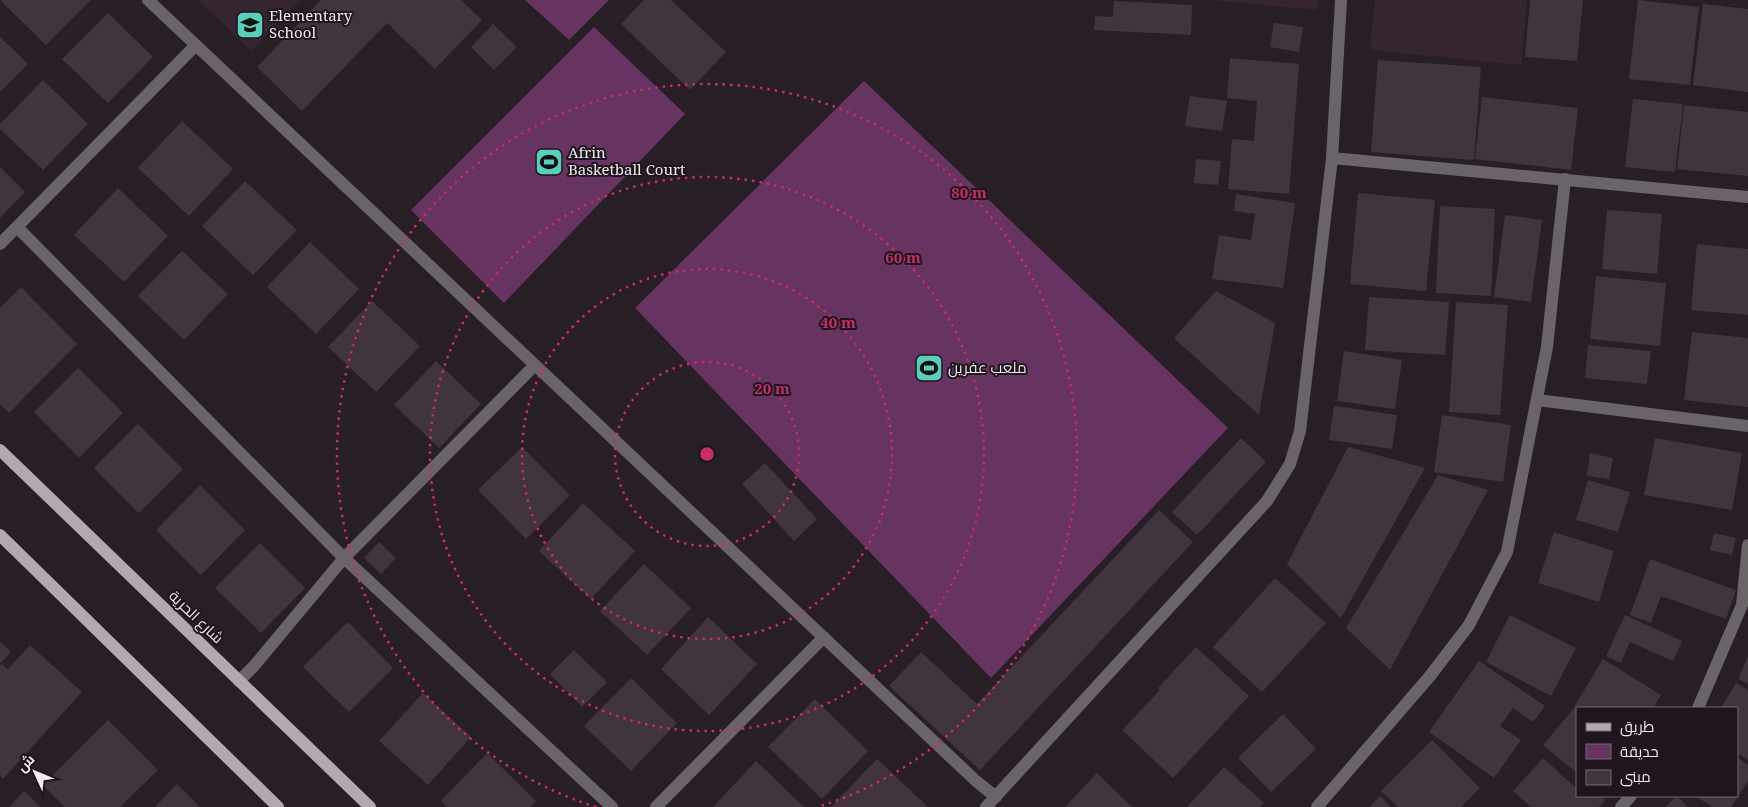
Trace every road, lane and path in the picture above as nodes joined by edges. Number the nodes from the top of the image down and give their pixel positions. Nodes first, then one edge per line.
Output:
1 (148, 0) edge
2 (1342, 0) edge
3 (196, 45) junction
4 (1332, 158) junction
5 (1565, 180) junction
6 (1748, 197) edge
7 (16, 227) junction
8 (0, 244) edge
9 (535, 365) junction
10 (1537, 400) junction
11 (1748, 426) edge
12 (0, 450) edge
13 (0, 535) edge
14 (1748, 545) edge
15 (344, 558) junction
16 (824, 637) junction
17 (239, 681) junction
18 (1698, 707) edge
19 (996, 797) junction
20 (1630, 797) edge
21 (278, 807) edge
22 (370, 807) edge
23 (612, 807) edge
24 (656, 807) edge
25 (986, 807) edge
26 (1317, 807) edge
27 (1621, 807) edge

1 - 3 street
2 - 4 street
3 - 7 street
3 - 9 street
4 - 5 street
4 - 19 street
5 - 6 street
5 - 10 street
7 - 8 street
7 - 15 street
9 - 15 street
9 - 16 street
10 - 11 street
10 - 26 street
12 - 17 main road, شارع الحرية
13 - 21 main road
14 - 18 street
15 - 17 street
15 - 23 street
16 - 19 street
16 - 24 street
17 - 22 main road, شارع الحرية
19 - 25 street
20 - 27 street

